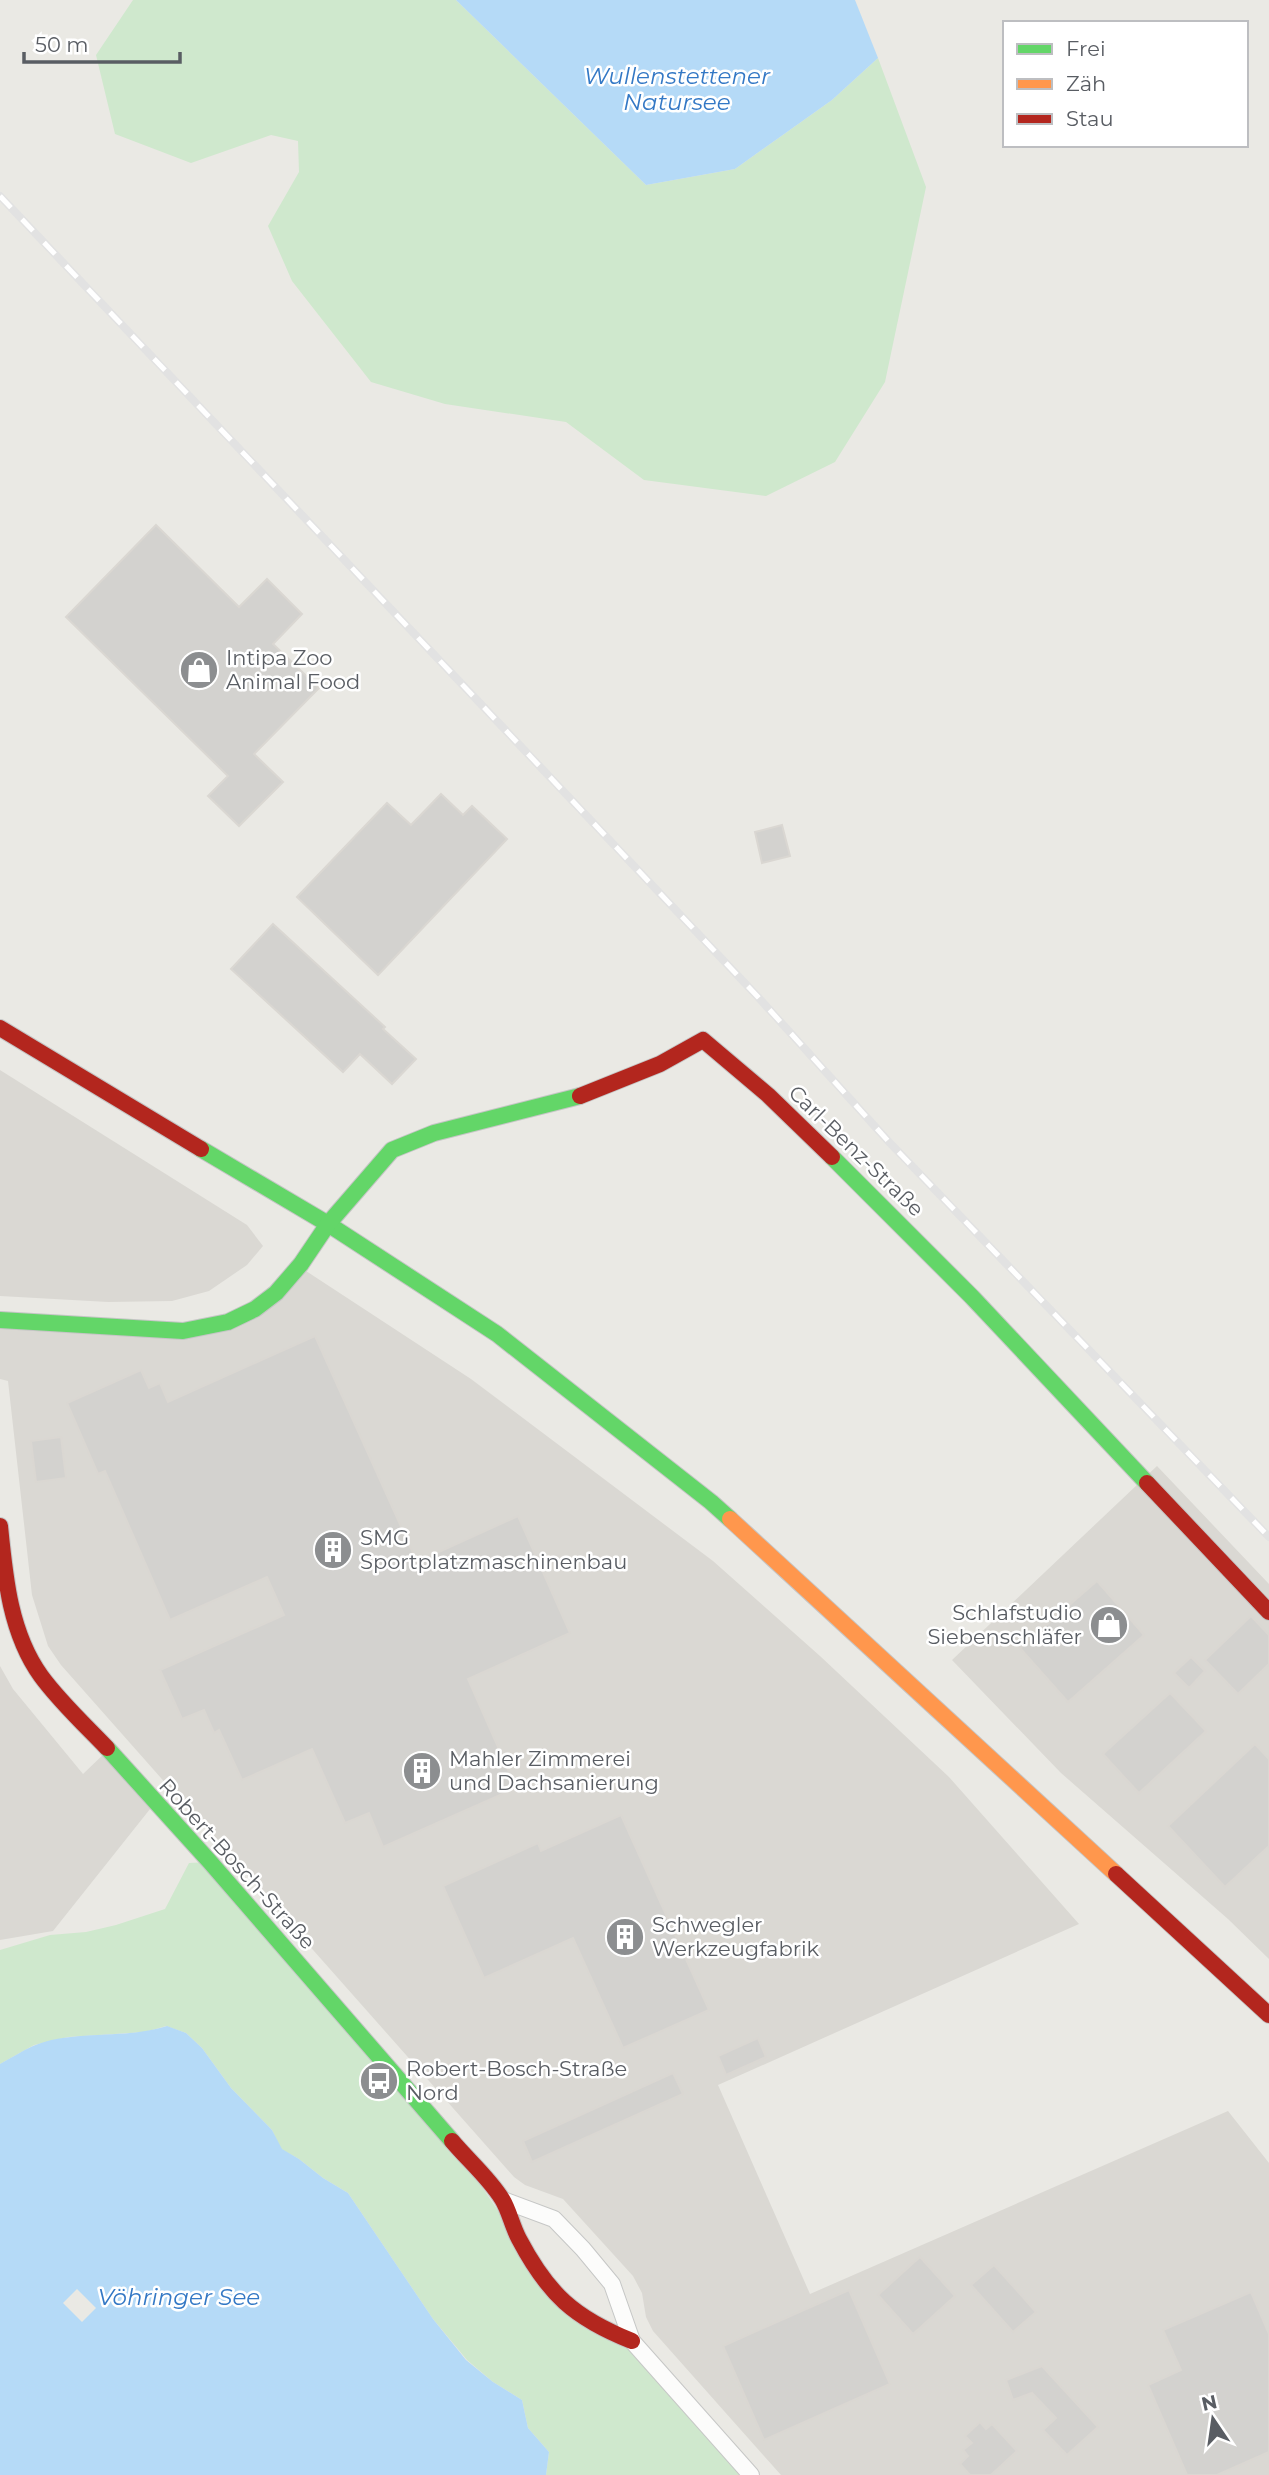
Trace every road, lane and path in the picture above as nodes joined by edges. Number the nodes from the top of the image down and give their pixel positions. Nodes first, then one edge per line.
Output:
1 (0, 1028) edge
2 (328, 1224) junction
3 (0, 1320) edge
4 (0, 1526) edge
5 (1269, 1612) edge
6 (1269, 2015) edge
7 (503, 2200) junction
8 (632, 2341) junction
9 (751, 2475) edge

1 - 2 street
2 - 3 street
2 - 5 street, Carl-Benz-Straße
2 - 6 street
4 - 7 street, Robert-Bosch-Straße
7 - 8 street, Robert-Bosch-Straße
7 - 8 street, Robert-Bosch-Straße
8 - 9 street, Robert-Bosch-Straße

